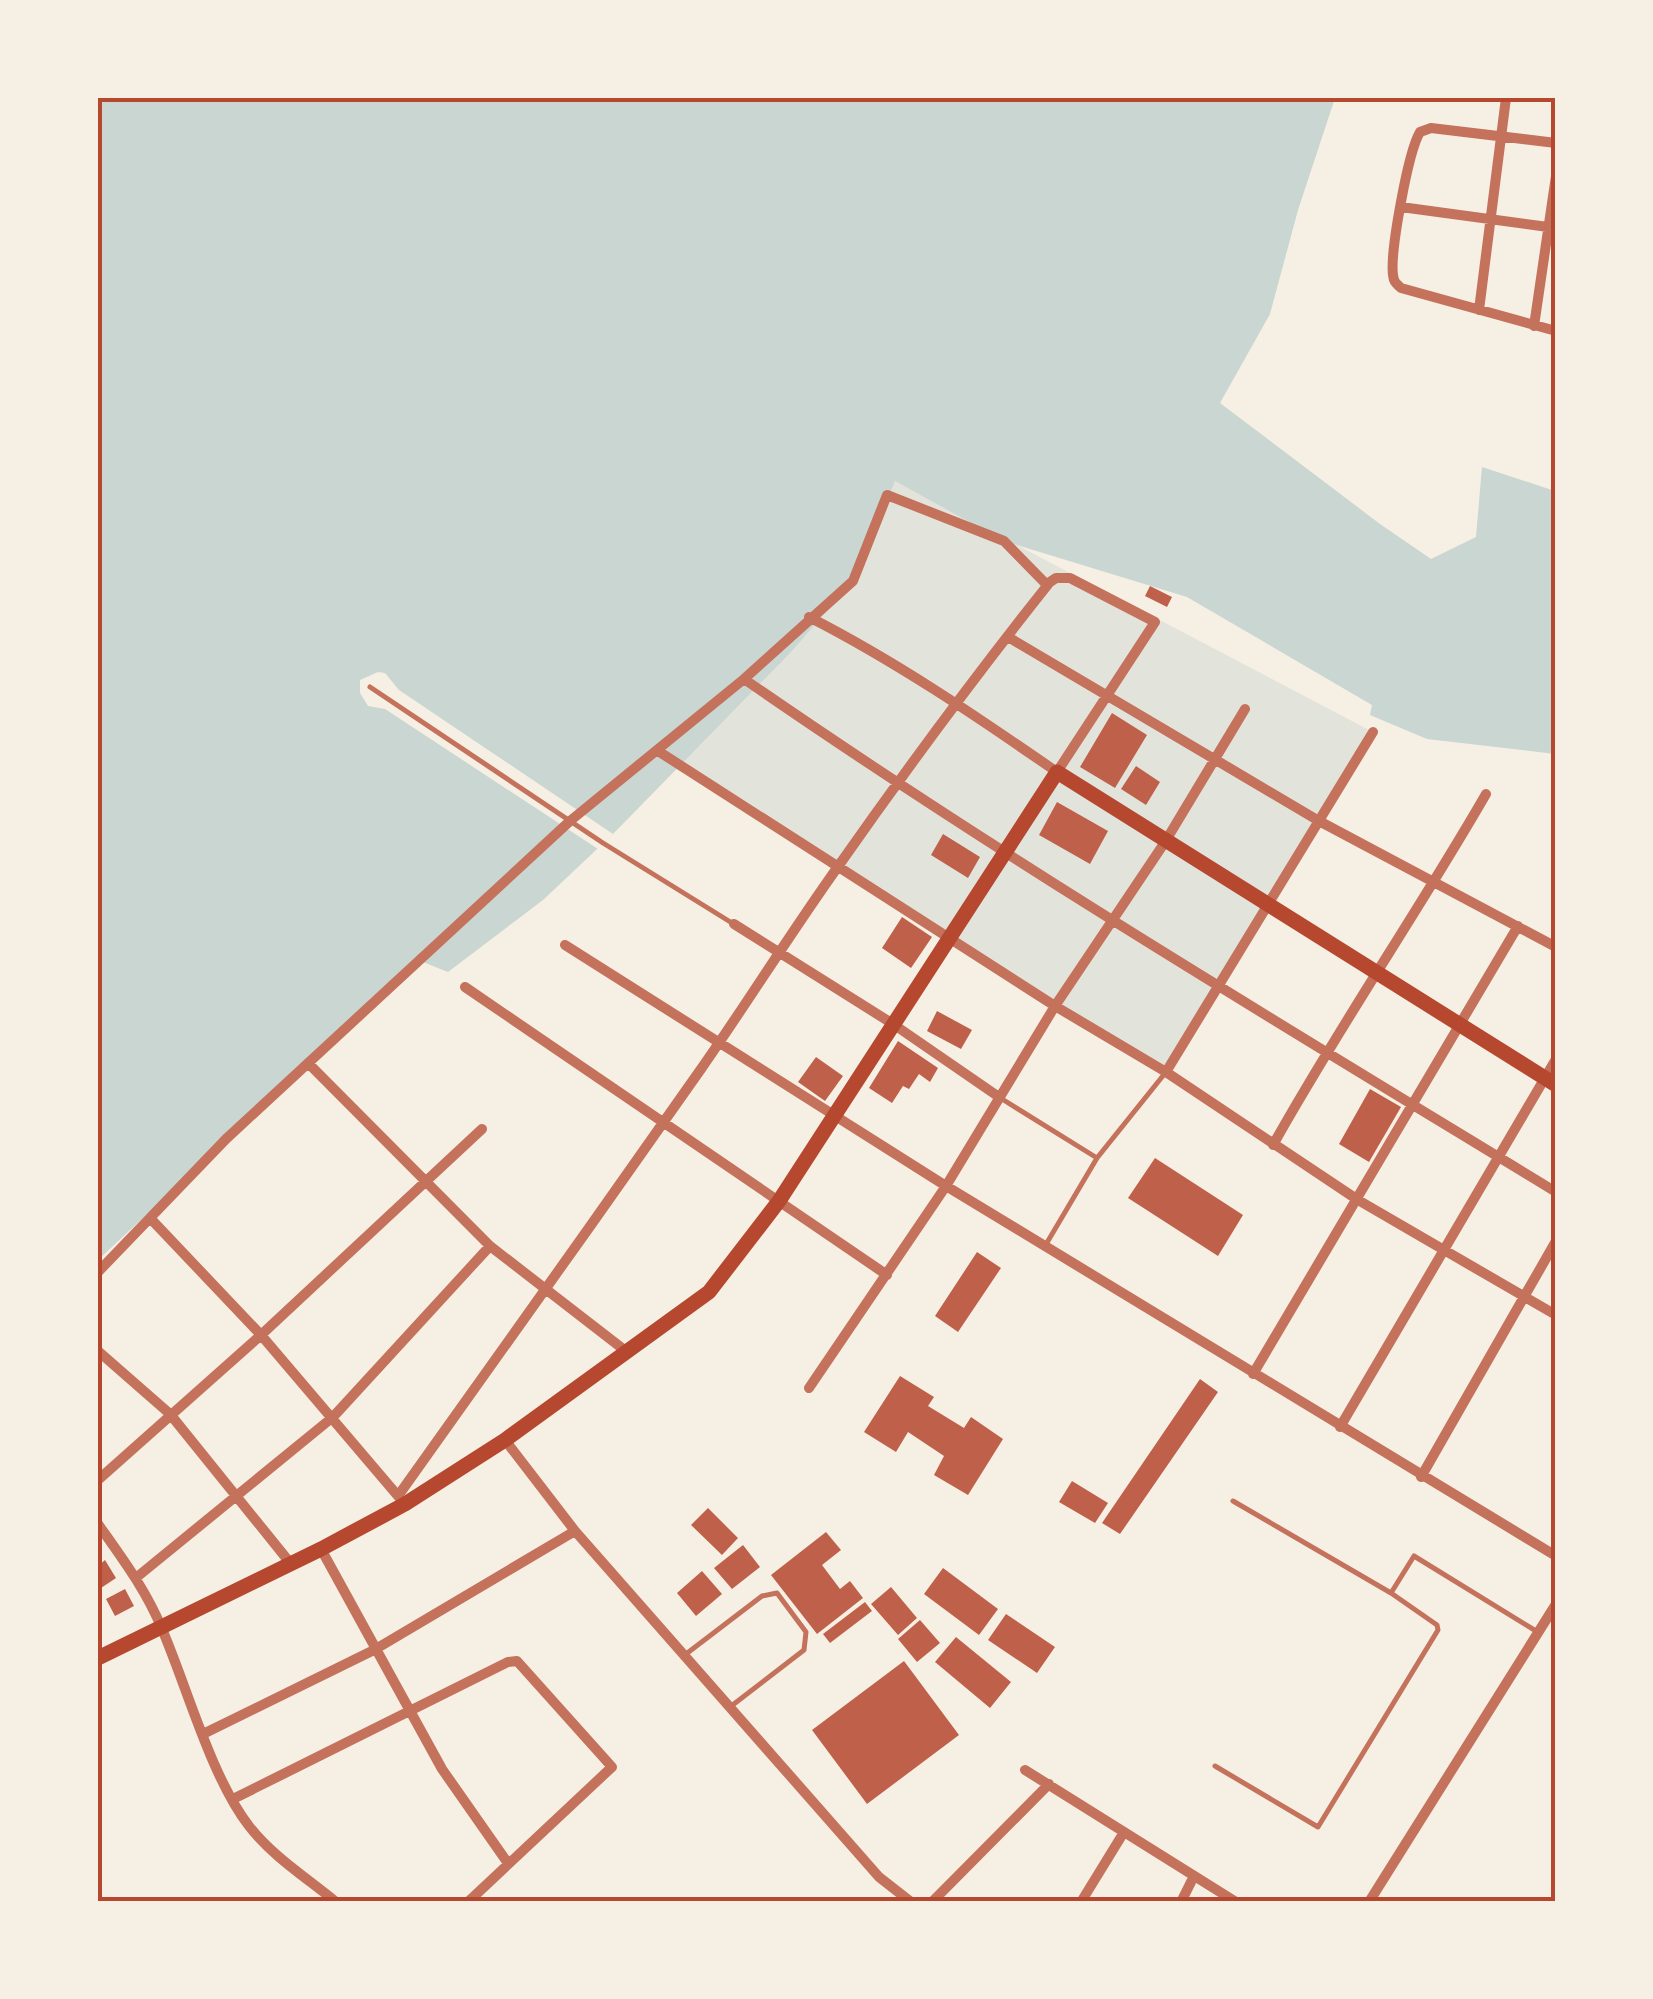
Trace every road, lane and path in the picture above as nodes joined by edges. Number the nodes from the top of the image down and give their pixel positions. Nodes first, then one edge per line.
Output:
1 (1506, 98) edge
2 (1501, 134) junction
3 (1556, 143) edge
4 (1556, 176) edge
5 (1401, 208) junction
6 (1492, 221) junction
7 (1548, 227) junction
8 (1480, 310) junction
9 (1534, 326) junction
10 (1556, 331) edge
11 (1052, 581) junction
12 (809, 616) junction
13 (1008, 637) junction
14 (744, 679) junction
15 (370, 686) dead end
16 (1107, 696) junction
17 (958, 704) junction
18 (1245, 709) dead end
19 (1373, 732) dead end
20 (658, 750) junction
21 (1216, 758) junction
22 (1057, 772) junction
23 (898, 786) junction
24 (1486, 794) dead end
25 (570, 821) junction
26 (1319, 821) junction
27 (1165, 842) junction
28 (1006, 853) junction
29 (839, 865) junction
30 (1434, 884) junction
31 (1268, 906) junction
32 (1111, 922) junction
33 (734, 924) joint
34 (1518, 926) junction
35 (951, 936) junction
36 (565, 945) dead end
37 (1556, 948) edge
38 (779, 952) junction
39 (1376, 974) junction
40 (1217, 986) junction
41 (465, 987) dead end
42 (1056, 1006) junction
43 (1458, 1023) junction
44 (893, 1024) junction
45 (720, 1042) junction
46 (1324, 1054) junction
47 (1556, 1059) edge
48 (308, 1062) junction
49 (1166, 1072) junction
50 (1550, 1082) edge
51 (999, 1097) junction
52 (1411, 1105) junction
53 (833, 1116) junction
54 (662, 1124) junction
55 (482, 1129) dead end
56 (1273, 1145) junction
57 (1497, 1156) junction
58 (1097, 1158) junction
59 (425, 1182) junction
60 (946, 1186) junction
61 (1556, 1192) edge
62 (1358, 1200) junction
63 (779, 1201) junction
64 (150, 1218) junction
65 (1556, 1241) edge
66 (490, 1246) junction
67 (1044, 1247) junction
68 (1442, 1251) junction
69 (98, 1272) edge
70 (887, 1275) junction
71 (545, 1290) junction
72 (1524, 1295) junction
73 (1556, 1315) edge
74 (260, 1335) junction
75 (98, 1351) edge
76 (626, 1352) junction
77 (1254, 1374) junction
78 (809, 1388) dead end
79 (170, 1414) junction
80 (333, 1417) junction
81 (1340, 1427) junction
82 (505, 1440) junction
83 (1422, 1477) junction
84 (98, 1480) edge
85 (239, 1496) junction
86 (402, 1500) junction
87 (1233, 1502) dead end
88 (98, 1524) edge
89 (575, 1531) junction
90 (320, 1550) junction
91 (1556, 1556) edge
92 (292, 1564) junction
93 (137, 1578) junction
94 (1391, 1593) junction
95 (1556, 1604) edge
96 (161, 1626) junction
97 (1538, 1632) junction
98 (374, 1650) junction
99 (684, 1655) junction
100 (98, 1658) edge
101 (730, 1707) junction
102 (409, 1711) junction
103 (203, 1734) junction
104 (1215, 1766) dead end
105 (1025, 1770) dead end
106 (1049, 1784) junction
107 (233, 1799) junction
108 (1124, 1832) junction
109 (507, 1862) junction
110 (1194, 1876) junction
111 (336, 1902) edge
112 (468, 1902) edge
113 (911, 1902) edge
114 (932, 1902) edge
115 (1081, 1902) edge
116 (1181, 1902) edge
117 (1236, 1902) edge
118 (1369, 1902) edge

1 - 2 street
2 - 3 street
2 - 5 street
2 - 6 street
4 - 7 street
5 - 6 street
5 - 8 street
6 - 7 street
6 - 8 street
7 - 9 street
8 - 9 street
9 - 10 street
11 - 12 street
11 - 13 street
11 - 16 street
12 - 14 street
12 - 17 street
13 - 16 street
13 - 17 street
14 - 20 street
14 - 23 street
15 - 25 lane
16 - 21 street
16 - 22 street
17 - 22 street
17 - 23 street
18 - 21 street
19 - 26 street
20 - 25 street
20 - 29 street
21 - 26 street
21 - 27 street
22 - 27 main road
22 - 28 main road
23 - 28 street
23 - 29 street
24 - 30 street
25 - 33 lane
25 - 48 street
26 - 30 street
26 - 31 street
27 - 31 main road
27 - 32 street
28 - 32 street
28 - 35 main road
29 - 35 street
29 - 38 street
30 - 34 street
30 - 39 street
31 - 39 main road
31 - 40 street
32 - 40 street
32 - 42 street
33 - 38 street
34 - 37 street
34 - 43 street
35 - 42 street
35 - 44 main road
36 - 45 street
38 - 44 street
38 - 45 street
39 - 43 main road
39 - 46 street
40 - 46 street
40 - 49 street
41 - 54 street
42 - 49 street
42 - 51 street
43 - 50 main road
43 - 52 street
44 - 51 street
44 - 53 main road
45 - 53 street
45 - 54 street
46 - 52 street
46 - 56 street
47 - 50 street
48 - 59 street
48 - 64 street
49 - 56 street
49 - 58 lane
50 - 57 street
51 - 58 lane
51 - 60 street
52 - 57 street
52 - 62 street
53 - 60 street
53 - 63 main road
54 - 63 street
54 - 71 street
55 - 59 street
56 - 62 street
57 - 61 street
57 - 68 street
58 - 67 lane
59 - 66 street
59 - 74 street
60 - 67 street
60 - 70 street
62 - 68 street
62 - 77 street
63 - 70 street
63 - 76 main road
64 - 69 street
64 - 74 street
65 - 72 street
66 - 71 street
66 - 80 street
67 - 77 street
68 - 72 street
68 - 81 street
70 - 78 street
71 - 76 street
71 - 86 street
72 - 73 street
72 - 83 street
74 - 79 street
74 - 80 street
75 - 79 street
76 - 82 main road
77 - 81 street
79 - 84 street
79 - 85 street
80 - 85 street
80 - 86 street
81 - 83 street
82 - 86 main road
82 - 89 street
83 - 91 street
85 - 92 street
85 - 93 street
86 - 90 main road
87 - 94 lane
88 - 93 street
89 - 98 street
89 - 99 street
90 - 92 main road
90 - 98 street
92 - 96 main road
93 - 96 street
94 - 97 lane
94 - 104 lane
95 - 97 street
96 - 100 main road
96 - 103 street
97 - 118 street
98 - 102 street
98 - 103 street
99 - 101 street
99 - 101 lane
101 - 113 street
102 - 107 street
102 - 109 street
102 - 109 street
103 - 107 street
105 - 106 street
106 - 108 street
106 - 114 street
107 - 111 street
108 - 110 street
108 - 115 street
109 - 112 street
110 - 116 street
110 - 117 street

